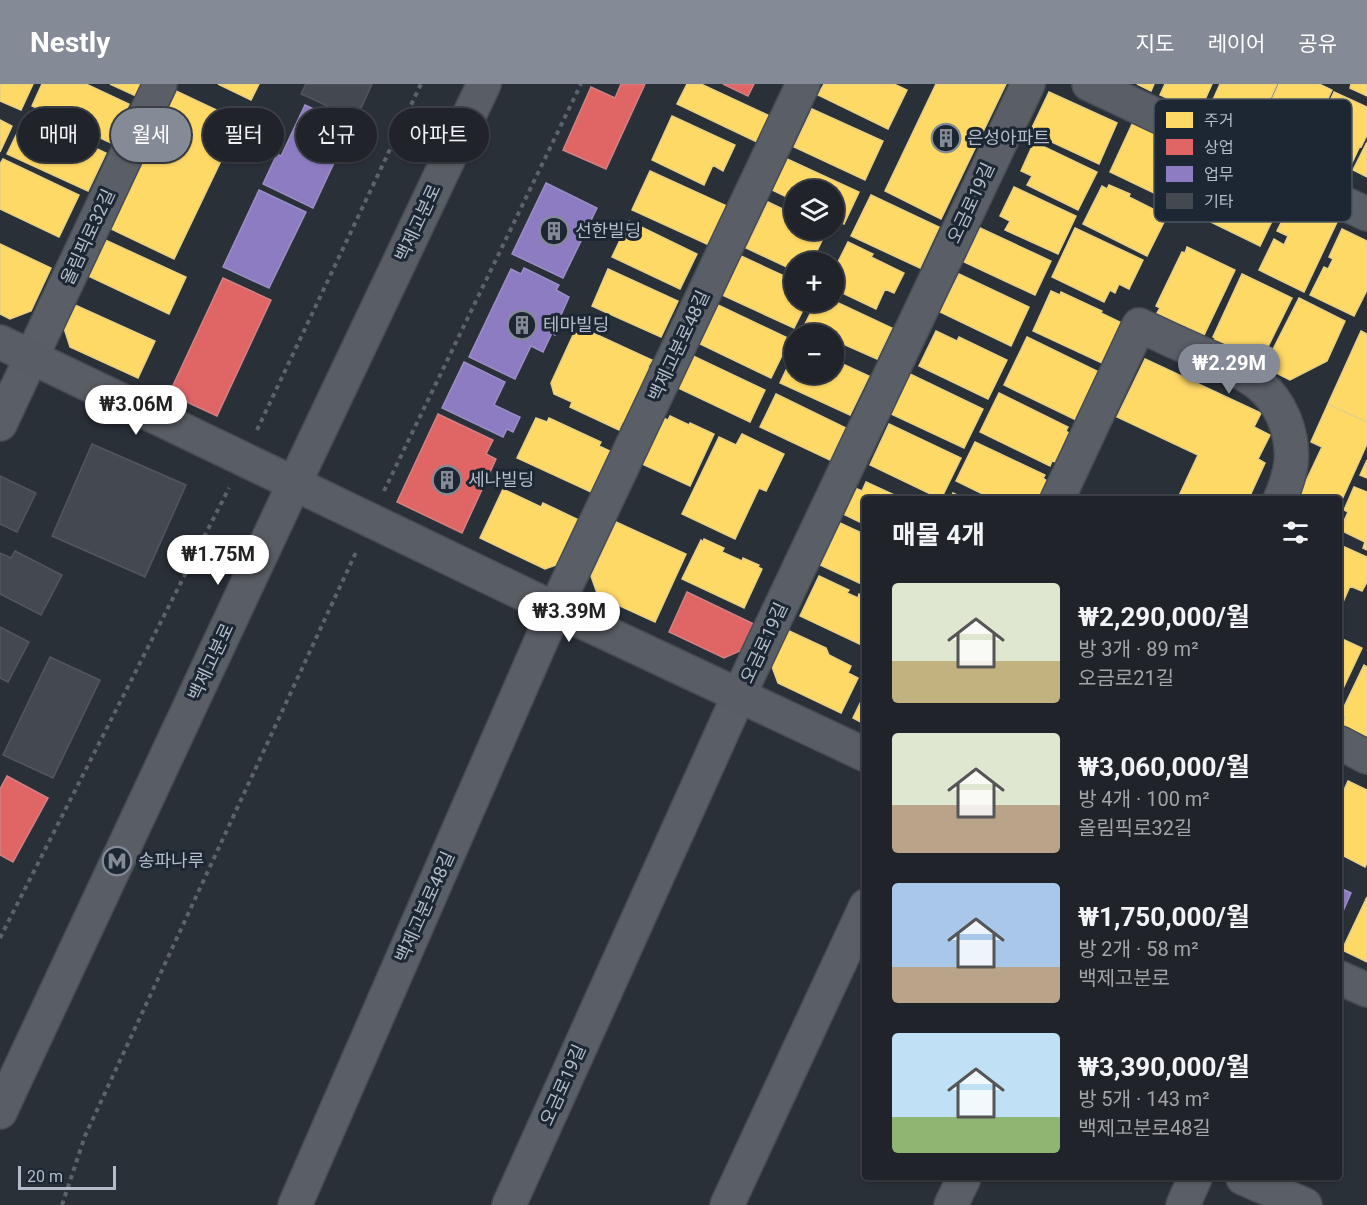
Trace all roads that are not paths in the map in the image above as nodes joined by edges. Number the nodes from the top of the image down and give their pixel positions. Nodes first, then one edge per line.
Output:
1 (160, 84) edge
2 (484, 84) edge
3 (802, 84) edge
4 (1028, 84) edge
5 (1089, 84) edge
6 (1154, 114) edge
7 (1352, 207) edge
8 (1367, 214) edge
9 (0, 342) edge
10 (32, 357) junction
11 (0, 424) edge
12 (294, 484) junction
13 (1059, 496) edge
14 (1282, 496) edge
15 (555, 609) junction
16 (739, 695) junction
17 (1342, 744) edge
18 (862, 753) edge
19 (1367, 756) edge
20 (862, 915) edge
21 (1342, 979) edge
22 (1367, 990) edge
23 (0, 1112) edge
24 (963, 1180) edge
25 (1195, 1180) edge
26 (1248, 1180) edge
27 (296, 1205) edge
28 (509, 1205) edge
29 (727, 1205) edge
30 (951, 1205) edge
31 (1183, 1205) edge
32 (1305, 1205) edge

1 - 10 street, 올림픽로32길
2 - 12 main road, 백제고분로
3 - 15 street, 백제고분로48길
4 - 16 street, 오금로19길
5 - 6 street
7 - 8 street
9 - 10 main road
10 - 11 street, 올림픽로32길
10 - 12 main road
12 - 15 main road
12 - 23 main road, 백제고분로
13 - 14 street
15 - 16 main road
15 - 27 street, 백제고분로48길
16 - 18 main road
16 - 28 street, 오금로19길
17 - 19 street
20 - 29 street
21 - 22 main road
24 - 30 street
25 - 31 street
26 - 32 street

